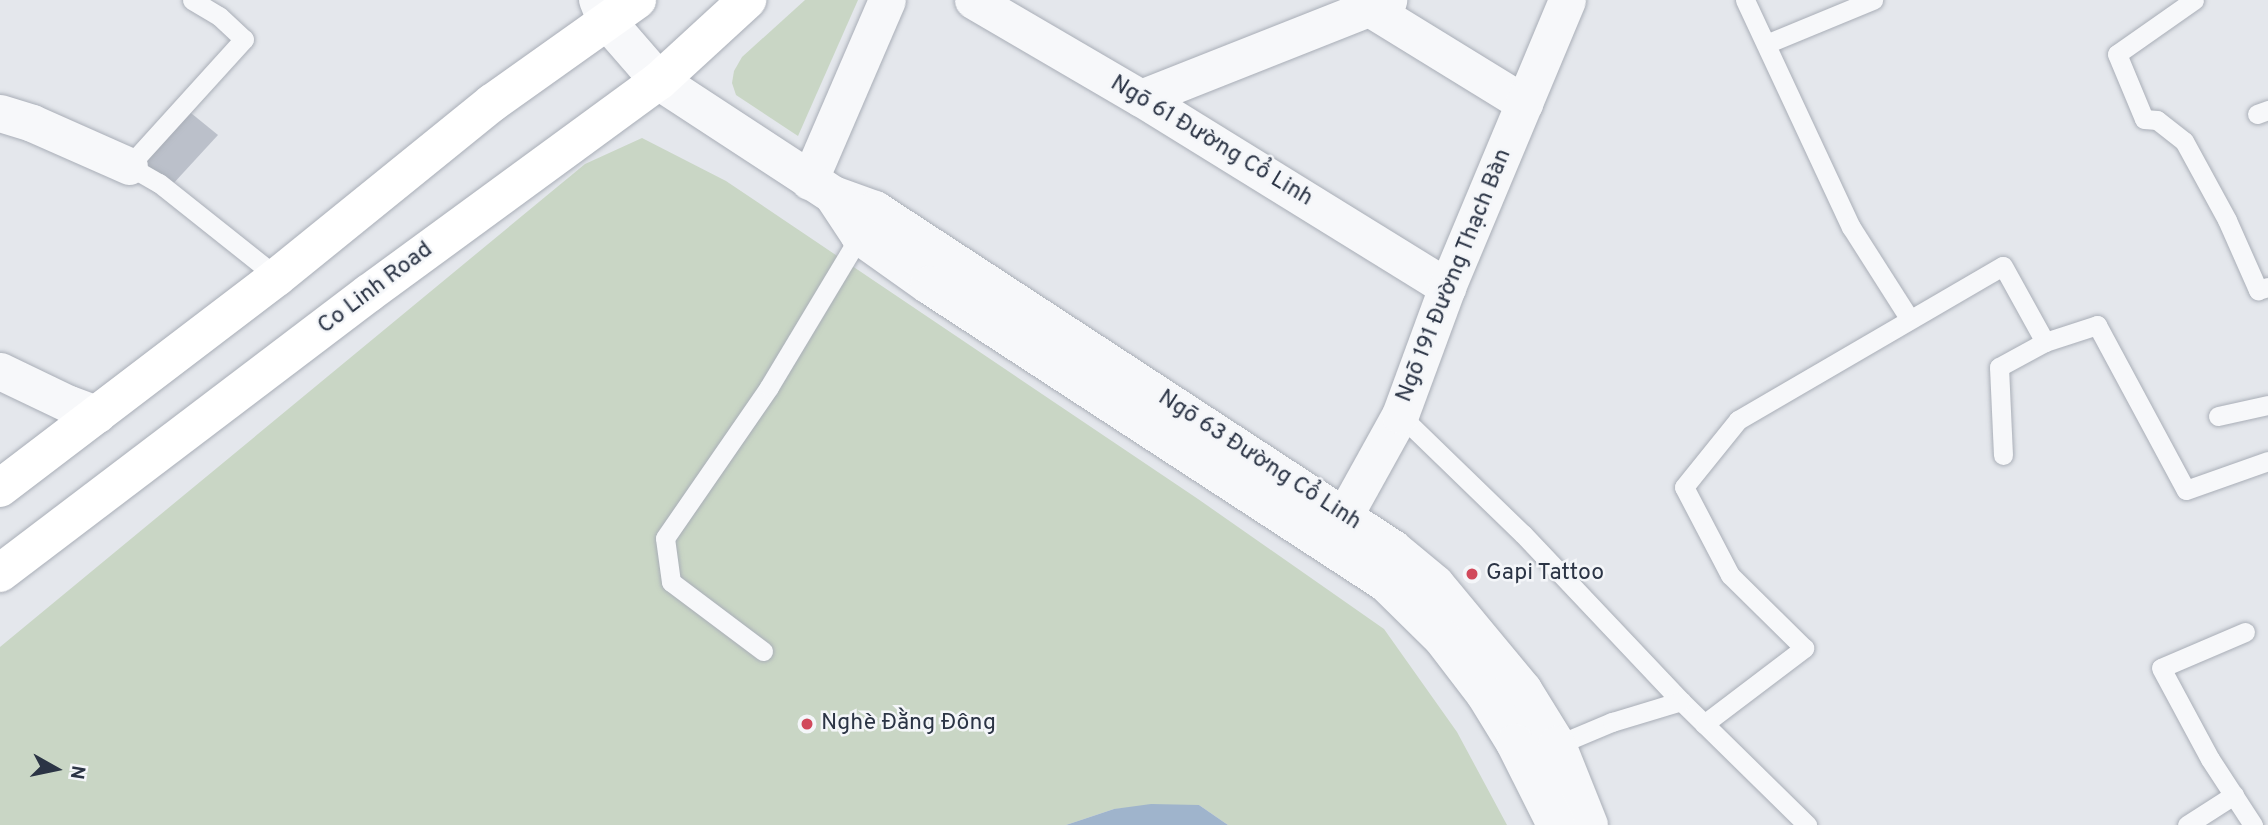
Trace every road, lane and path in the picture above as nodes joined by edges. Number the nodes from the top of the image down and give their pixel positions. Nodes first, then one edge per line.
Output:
1 (192, 0) edge
2 (747, 0) edge
3 (887, 0) edge
4 (973, 0) edge
5 (1566, 0) edge
6 (1745, 0) edge
7 (1873, 0) edge
8 (2194, 0) edge
9 (1379, 4) edge
10 (614, 7) edge
11 (1766, 44) junction
12 (659, 80) junction
13 (1140, 98) junction
14 (1524, 103) junction
15 (0, 113) edge
16 (129, 166) junction
17 (821, 188) junction
18 (868, 223) junction
19 (277, 277) junction
20 (1447, 287) junction
21 (2268, 288) edge
22 (1909, 318) junction
23 (2045, 342) junction
24 (0, 371) edge
25 (2268, 405) edge
26 (97, 414) junction
27 (1400, 415) junction
28 (2218, 416) dead end
29 (2003, 455) dead end
30 (2268, 461) edge
31 (0, 488) edge
32 (1337, 530) junction
33 (0, 573) edge
34 (2245, 632) dead end
35 (763, 651) dead end
36 (1681, 701) junction
37 (1704, 723) junction
38 (1542, 755) junction
39 (2234, 795) junction
40 (1556, 825) edge
41 (1589, 825) edge
42 (1807, 825) edge
43 (2187, 825) edge
44 (2253, 825) edge

1 - 16 lane
2 - 12 main road, Co Linh Road
3 - 17 street
4 - 13 street, Ngõ 61 Đường Cổ Linh
5 - 14 street, Ngõ 191 Đường Thạch Bàn
6 - 11 lane
7 - 11 lane
8 - 21 lane
9 - 13 street
9 - 14 street
10 - 12 street, Ngõ 63 Đường Cổ Linh
10 - 19 main road
11 - 22 lane
12 - 17 street, Ngõ 63 Đường Cổ Linh
12 - 33 main road, Co Linh Road
13 - 20 street, Ngõ 61 Đường Cổ Linh
14 - 20 street, Ngõ 191 Đường Thạch Bàn
15 - 16 street
16 - 19 lane
17 - 18 street, Ngõ 63 Đường Cổ Linh
18 - 32 street, Ngõ 63 Đường Cổ Linh
18 - 35 lane
19 - 26 main road
20 - 27 street, Ngõ 191 Đường Thạch Bàn
22 - 23 lane
22 - 37 lane
23 - 29 lane
23 - 30 lane
24 - 26 street
25 - 28 lane
26 - 31 main road
27 - 32 street, Ngõ 191 Đường Thạch Bàn
27 - 36 lane
32 - 38 street, Ngõ 63 Đường Cổ Linh
34 - 39 lane
36 - 37 lane
36 - 38 lane
37 - 42 lane
38 - 40 street, Ngõ 63 Đường Cổ Linh
38 - 41 street, Ngõ 63 Đường Cổ Linh
39 - 43 lane
39 - 44 lane

